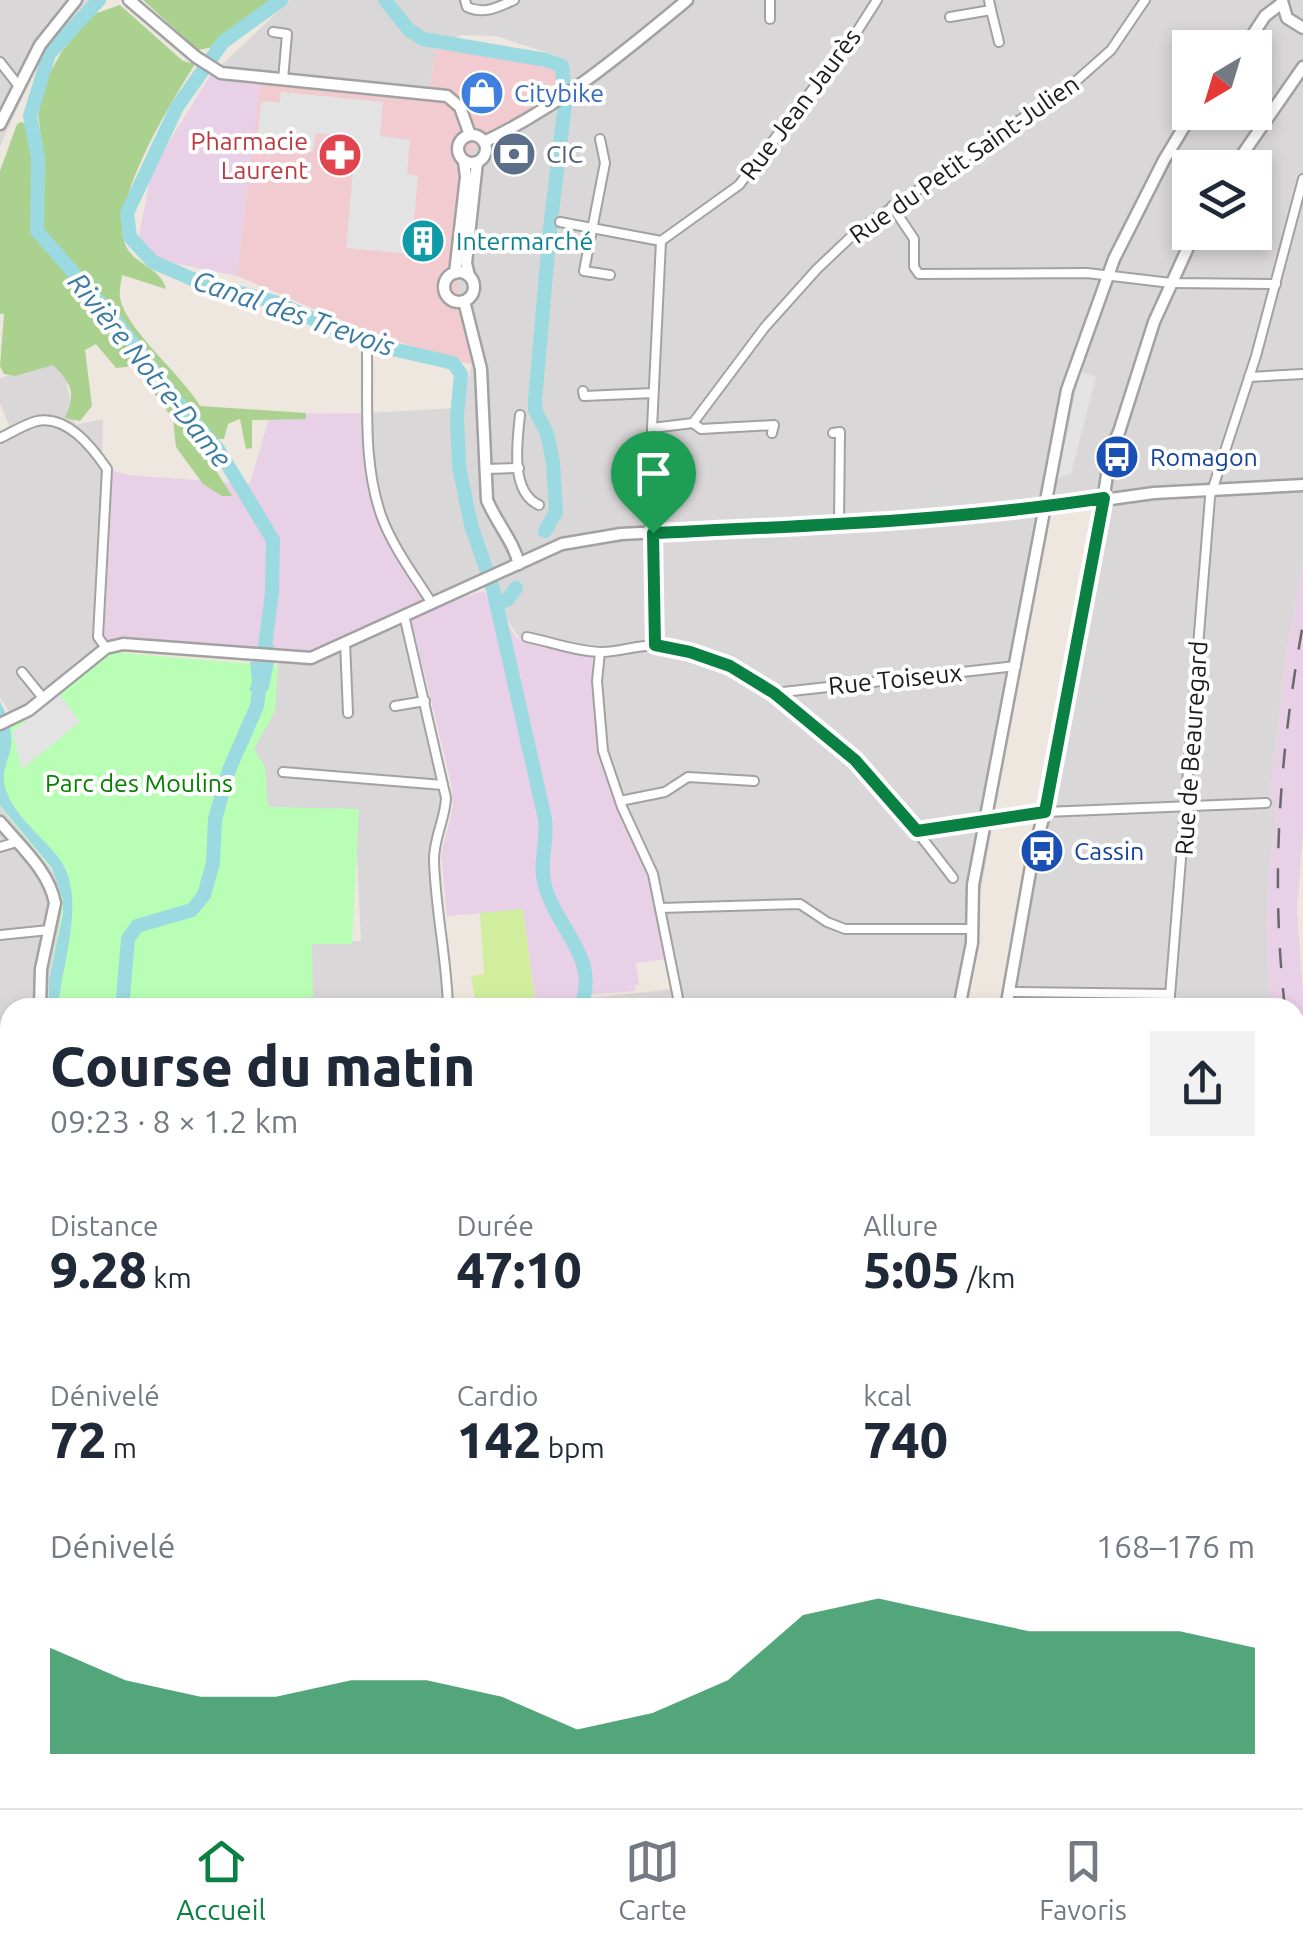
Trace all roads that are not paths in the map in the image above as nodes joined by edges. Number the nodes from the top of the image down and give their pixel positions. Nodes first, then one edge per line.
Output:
1 (76, 0) edge
2 (129, 0) edge
3 (465, 0) edge
4 (514, 0) edge
5 (687, 0) edge
6 (770, 0) edge
7 (877, 0) edge
8 (1145, 0) edge
9 (1282, 2) edge
10 (990, 5) edge
11 (950, 17) dead end
12 (770, 20) dead end
13 (1303, 28) edge
14 (1256, 30) edge
15 (272, 32) dead end
16 (999, 42) dead end
17 (0, 62) edge
18 (1303, 67) edge
19 (283, 80) junction
20 (18, 86) junction
21 (0, 124) edge
22 (1183, 130) edge
23 (470, 134) junction
24 (600, 140) dead end
25 (484, 142) junction
26 (1245, 150) edge
27 (464, 161) junction
28 (478, 162) junction
29 (1303, 180) edge
30 (892, 206) junction
31 (560, 222) dead end
32 (591, 229) junction
33 (664, 238) junction
34 (1188, 250) edge
35 (455, 273) junction
36 (1108, 274) junction
37 (610, 275) dead end
38 (469, 276) junction
39 (1172, 283) junction
40 (1276, 284) junction
41 (464, 301) junction
42 (367, 353) dead end
43 (1303, 374) edge
44 (1249, 377) junction
45 (583, 391) dead end
46 (653, 393) junction
47 (520, 415) dead end
48 (693, 423) junction
49 (652, 428) junction
50 (772, 433) dead end
51 (833, 433) dead end
52 (0, 438) edge
53 (519, 468) junction
54 (484, 469) junction
55 (1303, 485) edge
56 (1212, 489) junction
57 (1104, 498) junction
58 (540, 504) dead end
59 (1046, 508) junction
60 (839, 524) junction
61 (653, 533) junction
62 (519, 564) junction
63 (430, 602) junction
64 (404, 615) junction
65 (527, 637) dead end
66 (346, 642) junction
67 (655, 645) junction
68 (106, 648) junction
69 (600, 652) junction
70 (1016, 666) junction
71 (22, 672) dead end
72 (774, 693) junction
73 (42, 698) junction
74 (425, 701) junction
75 (395, 706) dead end
76 (348, 713) dead end
77 (6, 721) edge
78 (283, 772) dead end
79 (754, 781) dead end
80 (444, 785) junction
81 (620, 802) junction
82 (1266, 803) dead end
83 (1186, 807) junction
84 (1045, 812) junction
85 (985, 821) junction
86 (0, 822) edge
87 (917, 831) junction
88 (16, 842) junction
89 (0, 847) edge
90 (954, 878) dead end
91 (660, 908) junction
92 (49, 930) junction
93 (972, 930) junction
94 (0, 935) edge
95 (1009, 992) junction
96 (1170, 994) junction
97 (40, 998) edge
98 (448, 998) edge
99 (678, 998) edge
100 (961, 998) edge
101 (1008, 998) edge
102 (1170, 998) edge

1 - 20 street
2 - 19 street
3 - 4 street
5 - 25 street
6 - 12 street
7 - 33 street, Rue Jean Jaurès
8 - 30 street, Rue du Petit Saint-Julien
9 - 13 street
9 - 14 street
10 - 11 street
10 - 16 street
15 - 19 street
17 - 20 street
18 - 26 street
19 - 23 street
20 - 21 street
22 - 36 street
23 - 25 street
23 - 27 street
24 - 32 street
25 - 28 street
27 - 28 street
27 - 35 street
28 - 38 street
29 - 40 street, Rue de Beauregard
30 - 36 street
30 - 48 street, Rue du Petit Saint-Julien
31 - 32 street
32 - 33 street
32 - 37 street
33 - 46 street
34 - 39 street
35 - 38 street
35 - 41 street
36 - 39 street
36 - 59 street
38 - 41 street
39 - 40 street
39 - 57 street
40 - 44 street, Rue de Beauregard
41 - 54 street
42 - 63 street
43 - 44 street
44 - 56 street, Rue de Beauregard
45 - 46 street
46 - 49 street
47 - 53 street
48 - 49 street
48 - 50 street
49 - 61 street
51 - 60 street
52 - 68 street
53 - 54 street
53 - 58 street
54 - 62 street
55 - 56 street
56 - 57 street
56 - 83 street, Rue de Beauregard
57 - 59 street
57 - 84 street
59 - 60 street
59 - 70 street
60 - 61 street
61 - 62 street
61 - 67 street
62 - 63 street
63 - 64 street
64 - 66 street
64 - 74 street
65 - 69 street
66 - 68 street
66 - 76 street
67 - 69 street
67 - 72 street
68 - 73 street
69 - 81 street
70 - 72 street, Rue Toiseux
70 - 85 street
71 - 73 street
72 - 87 street
73 - 77 street
74 - 75 street
74 - 80 street
78 - 80 street
79 - 81 street
80 - 98 street
81 - 91 street
82 - 83 street
83 - 84 street
83 - 96 street, Rue de Beauregard
84 - 85 street
84 - 95 street
85 - 87 street
85 - 93 street
86 - 88 street
87 - 90 street
88 - 89 street
88 - 92 street
91 - 93 street
91 - 99 street
92 - 94 street
92 - 97 street
93 - 100 street
95 - 96 street
95 - 101 street
96 - 102 street, Rue de Beauregard

